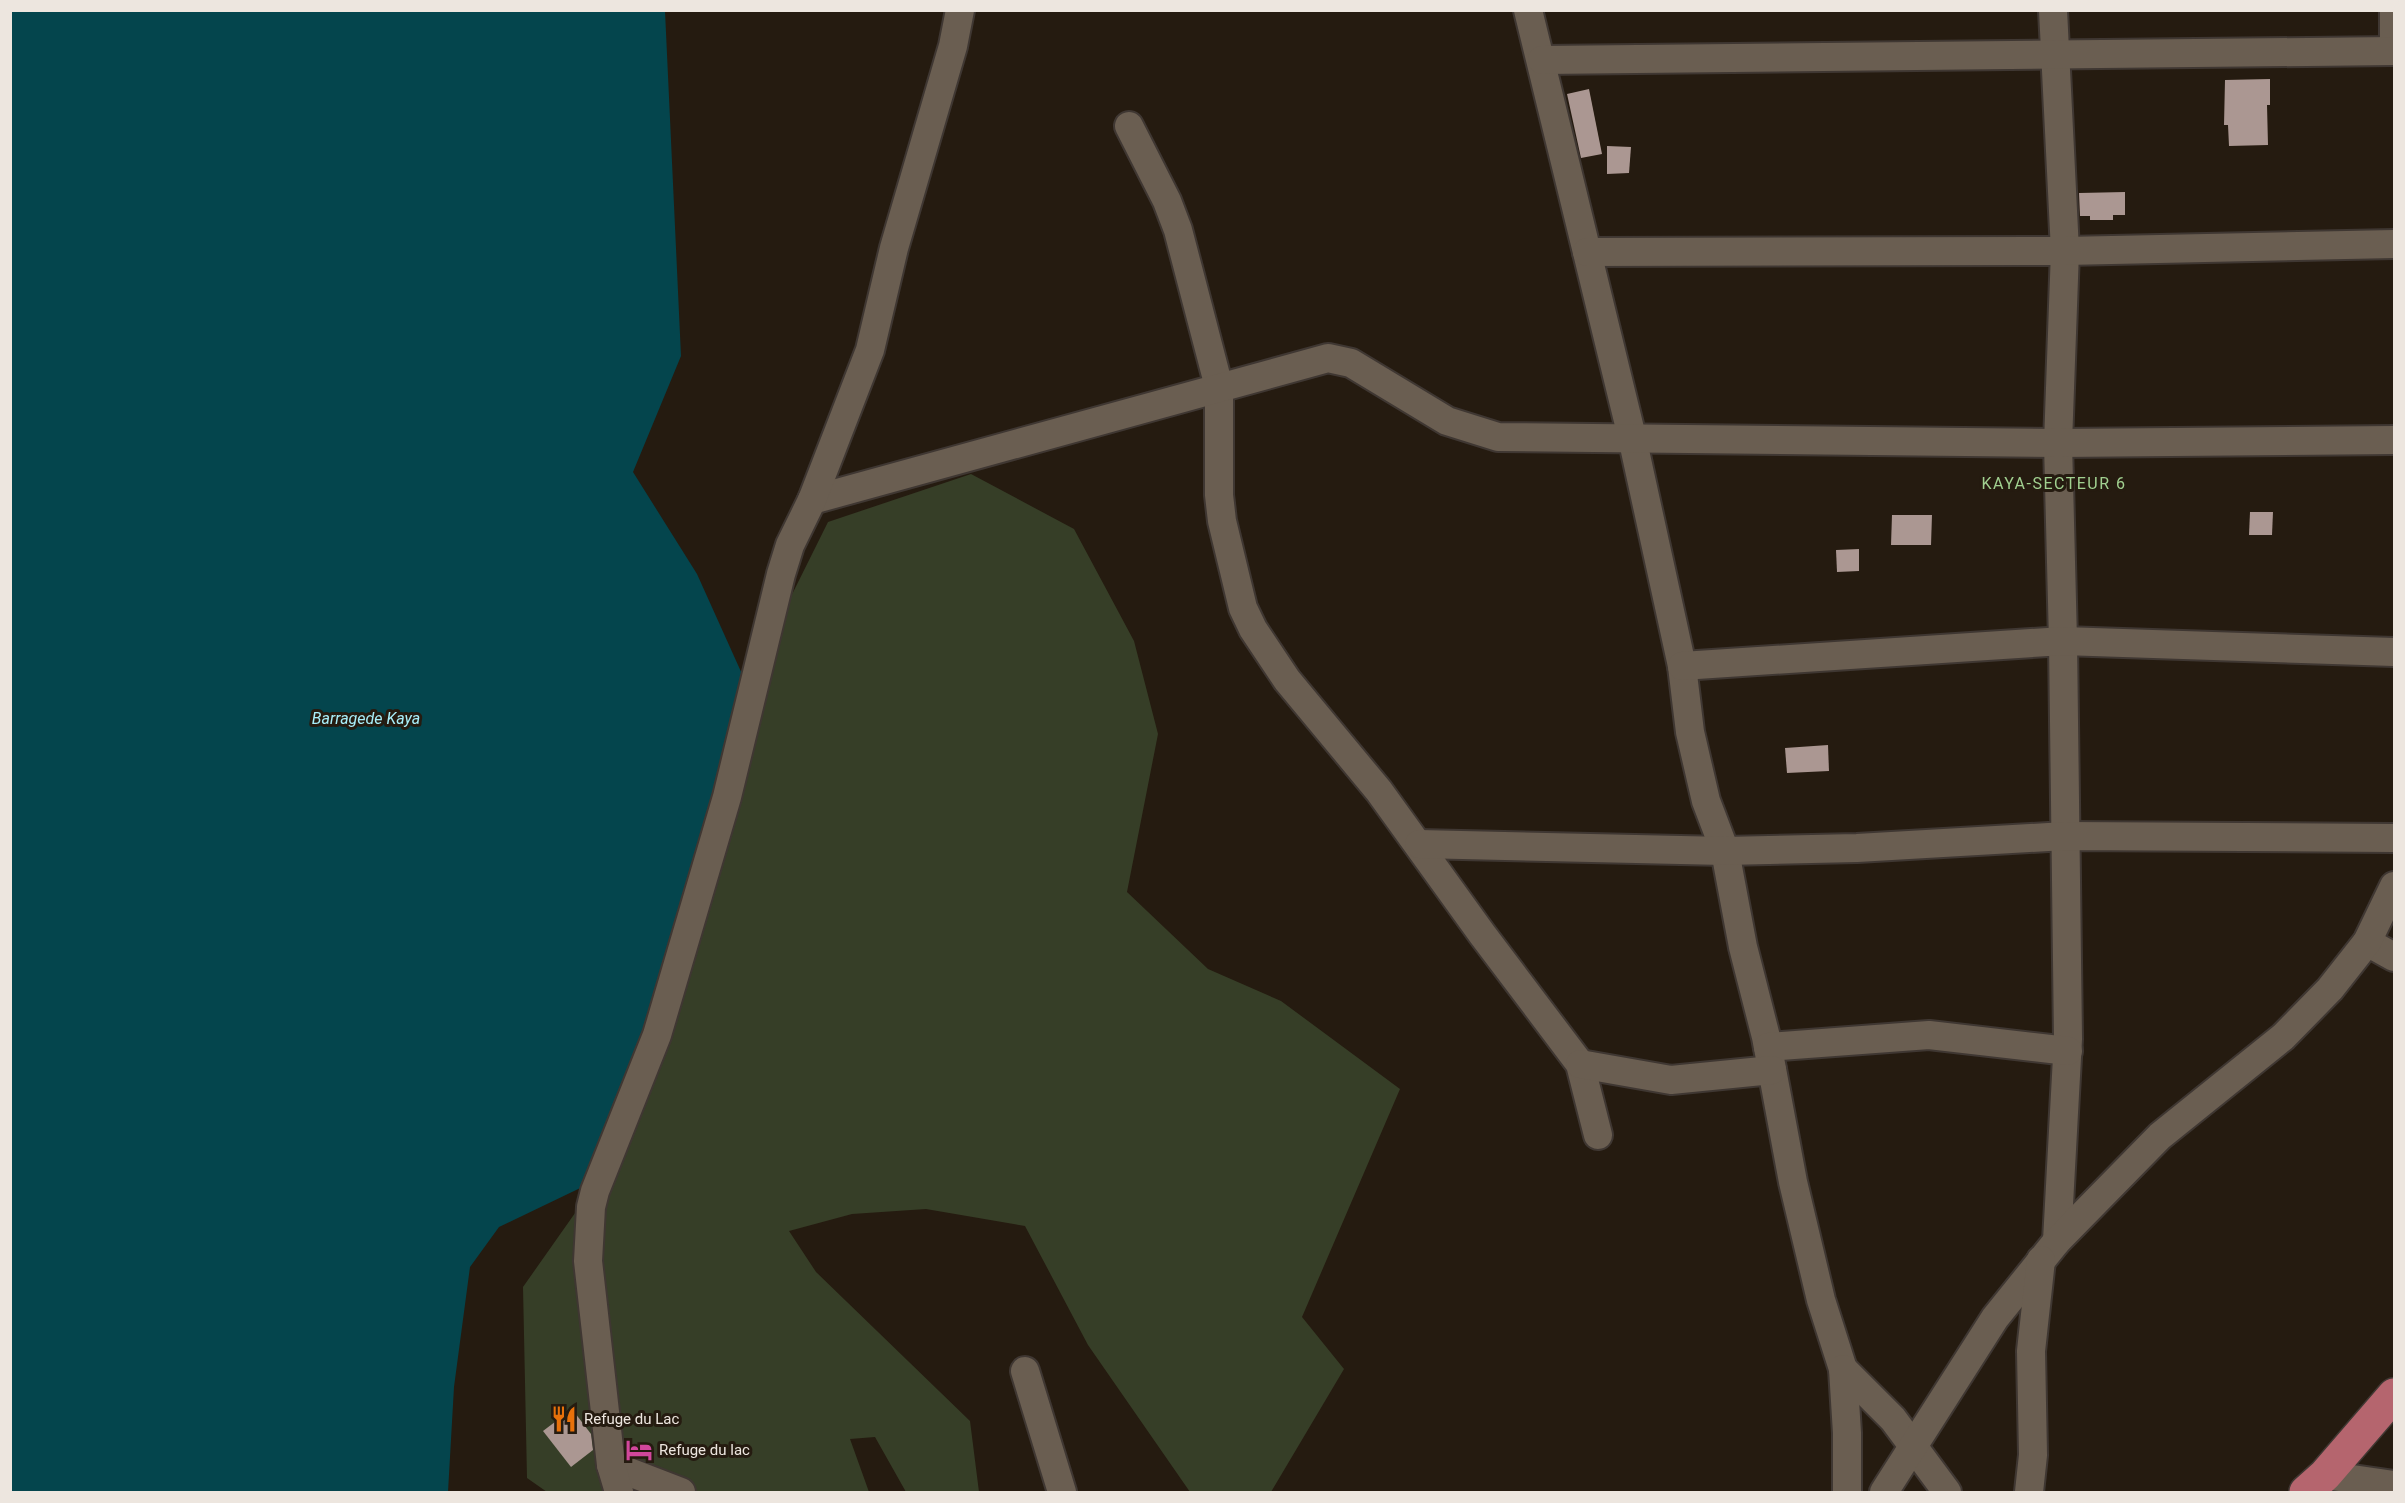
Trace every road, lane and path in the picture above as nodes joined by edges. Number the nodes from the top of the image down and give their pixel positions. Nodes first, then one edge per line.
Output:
1 (960, 10) edge
2 (1528, 10) edge
3 (2053, 10) edge
4 (2394, 10) edge
5 (2394, 38) edge
6 (2394, 51) edge
7 (2054, 55) junction
8 (1542, 60) junction
9 (1130, 126) dead end
10 (2394, 244) edge
11 (2065, 251) junction
12 (1587, 252) junction
13 (1219, 387) junction
14 (1632, 437) junction
15 (2394, 440) edge
16 (2058, 443) junction
17 (812, 500) junction
18 (2063, 640) junction
19 (2394, 652) edge
20 (1682, 666) junction
21 (2065, 836) junction
22 (2394, 838) edge
23 (1419, 844) junction
24 (1725, 851) junction
25 (2394, 886) edge
26 (2367, 942) junction
27 (2394, 957) edge
28 (2068, 1052) junction
29 (1770, 1059) junction
30 (1580, 1064) junction
31 (1598, 1135) dead end
32 (2049, 1250) junction
33 (1843, 1369) junction
34 (1025, 1371) dead end
35 (2394, 1395) edge
36 (1914, 1447) junction
37 (611, 1465) junction
38 (2316, 1484) edge
39 (2394, 1485) edge
40 (619, 1492) edge
41 (681, 1492) edge
42 (1062, 1492) edge
43 (1847, 1492) edge
44 (1884, 1492) edge
45 (1947, 1492) edge
46 (2029, 1492) edge

1 - 17 street
2 - 8 street
3 - 7 street
4 - 5 street
6 - 7 street
7 - 8 street
7 - 11 street
8 - 12 street
9 - 13 street
10 - 11 street
11 - 12 street
11 - 16 street
12 - 14 street
13 - 14 street
13 - 17 street
13 - 23 street
14 - 16 street
14 - 20 street
15 - 16 street
16 - 18 street
17 - 37 street
18 - 19 street
18 - 20 street
18 - 21 street
20 - 24 street
21 - 22 street
21 - 24 street
21 - 28 street
23 - 24 street
23 - 30 street
24 - 29 street
25 - 26 street
26 - 27 street
26 - 32 street
28 - 29 street
28 - 32 street
29 - 30 street
29 - 33 street
30 - 31 street
32 - 36 street
32 - 46 street
33 - 36 street
33 - 43 street
34 - 42 street
35 - 38 main road
36 - 44 street
36 - 45 street
37 - 40 street
37 - 41 street
38 - 39 street

